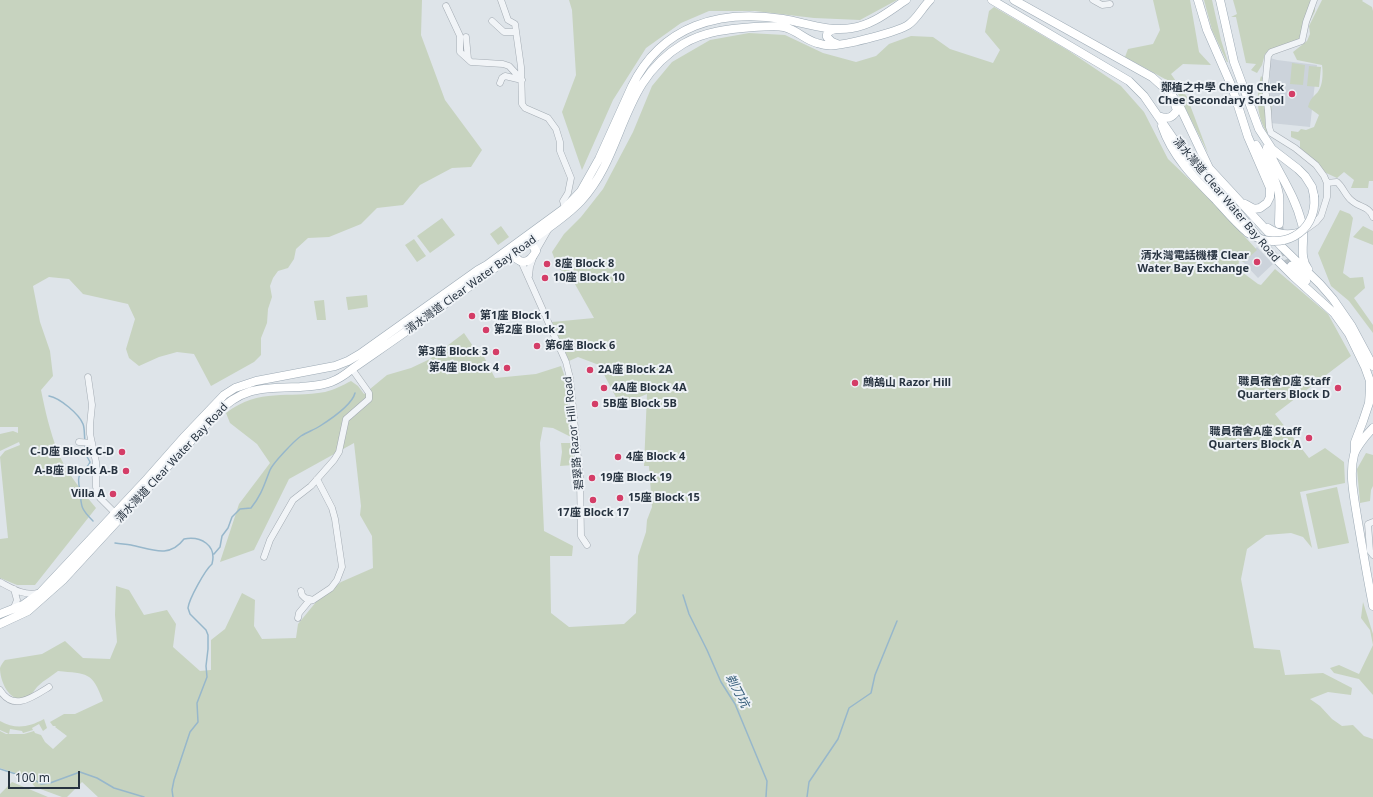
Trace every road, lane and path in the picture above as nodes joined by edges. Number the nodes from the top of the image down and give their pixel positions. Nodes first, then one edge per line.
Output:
1 (501, 0) edge
2 (906, 0) edge
3 (930, 0) edge
4 (992, 0) edge
5 (1014, 0) edge
6 (1093, 0) edge
7 (1199, 0) edge
8 (1220, 0) edge
9 (1314, 0) edge
10 (1110, 4) dead end
11 (446, 6) dead end
12 (492, 21) dead end
13 (838, 29) junction
14 (516, 32) junction
15 (466, 37) dead end
16 (846, 44) junction
17 (468, 59) junction
18 (522, 80) junction
19 (500, 83) dead end
20 (1171, 94) junction
21 (1239, 106) junction
22 (1158, 116) junction
23 (1259, 129) junction
24 (1328, 183) junction
25 (570, 185) junction
26 (581, 191) junction
27 (1237, 199) junction
28 (564, 205) junction
29 (1373, 217) edge
30 (1259, 222) junction
31 (1279, 224) tunnel mouth
32 (548, 230) junction
33 (1304, 231) junction
34 (530, 242) junction
35 (516, 244) junction
36 (535, 254) junction
37 (511, 256) junction
38 (521, 261) junction
39 (1291, 266) tunnel mouth
40 (530, 280) junction
41 (1320, 284) junction
42 (1334, 313) junction
43 (1373, 366) edge
44 (322, 369) junction
45 (352, 369) junction
46 (88, 377) dead end
47 (335, 380) junction
48 (1372, 386) edge
49 (1371, 401) edge
50 (1373, 428) edge
51 (1355, 451) junction
52 (317, 479) junction
53 (115, 513) junction
54 (1373, 522) edge
55 (587, 545) dead end
56 (1373, 554) edge
57 (264, 557) dead end
58 (0, 582) edge
59 (14, 589) junction
60 (301, 591) dead end
61 (40, 593) junction
62 (313, 600) junction
63 (1373, 606) edge
64 (13, 610) junction
65 (0, 614) edge
66 (298, 618) dead end
67 (0, 624) edge
68 (49, 687) dead end
69 (0, 690) edge

1 - 14 street
2 - 13 main road, 清水灣道 Clear Water Bay Road
3 - 16 main road, 清水灣道 Clear Water Bay Road
4 - 22 main road, 清水灣道 Clear Water Bay Road
5 - 20 main road, 清水灣道 Clear Water Bay Road
6 - 10 street
7 - 21 main road
8 - 23 main road
9 - 24 street
11 - 17 street
12 - 14 street
13 - 16 main road
13 - 26 main road, 清水灣道 Clear Water Bay Road
14 - 18 street
15 - 17 street
16 - 32 main road, 清水灣道 Clear Water Bay Road
17 - 18 street
18 - 19 street
18 - 25 street
20 - 22 main road
20 - 27 main road, 清水灣道 Clear Water Bay Road
21 - 27 main road
21 - 31 main road
22 - 23 main road, bridge
22 - 42 main road, 清水灣道 Clear Water Bay Road
23 - 33 main road
24 - 29 street
24 - 33 street
25 - 26 street
25 - 28 street
26 - 28 main road, 清水灣道 Clear Water Bay Road
27 - 30 main road, 清水灣道 Clear Water Bay Road
28 - 35 main road, 清水灣道 Clear Water Bay Road
30 - 33 main road
30 - 41 main road, 清水灣道 Clear Water Bay Road
32 - 34 main road, 清水灣道 Clear Water Bay Road
32 - 36 street
33 - 41 main road
34 - 35 main road
34 - 36 main road
34 - 37 main road, 清水灣道 Clear Water Bay Road
35 - 44 main road, 清水灣道 Clear Water Bay Road
36 - 38 main road
36 - 40 street
37 - 38 main road
37 - 45 main road, 清水灣道 Clear Water Bay Road
38 - 40 street, 碧翠路 Razor Hill Road
39 - 42 main road
40 - 55 street, 碧翠路 Razor Hill Road
41 - 43 main road, 清水灣道 Clear Water Bay Road
42 - 48 main road, 清水灣道 Clear Water Bay Road
44 - 47 main road
44 - 53 main road, 清水灣道 Clear Water Bay Road
45 - 47 main road, 清水灣道 Clear Water Bay Road
45 - 52 street
46 - 53 street
47 - 67 main road, 清水灣道 Clear Water Bay Road
48 - 49 main road, 清水灣道 Clear Water Bay Road
49 - 51 main road, 清水灣道 Clear Water Bay Road
50 - 51 main road, 清水灣道 Clear Water Bay Road
51 - 63 main road, 清水灣道 Clear Water Bay Road
52 - 57 street
52 - 62 street
53 - 61 main road, 清水灣道 Clear Water Bay Road
54 - 56 street
58 - 59 street
59 - 61 street
59 - 64 street
60 - 62 street
61 - 64 main road, 清水灣道 Clear Water Bay Road
62 - 66 street
64 - 65 main road, 清水灣道 Clear Water Bay Road
68 - 69 street

